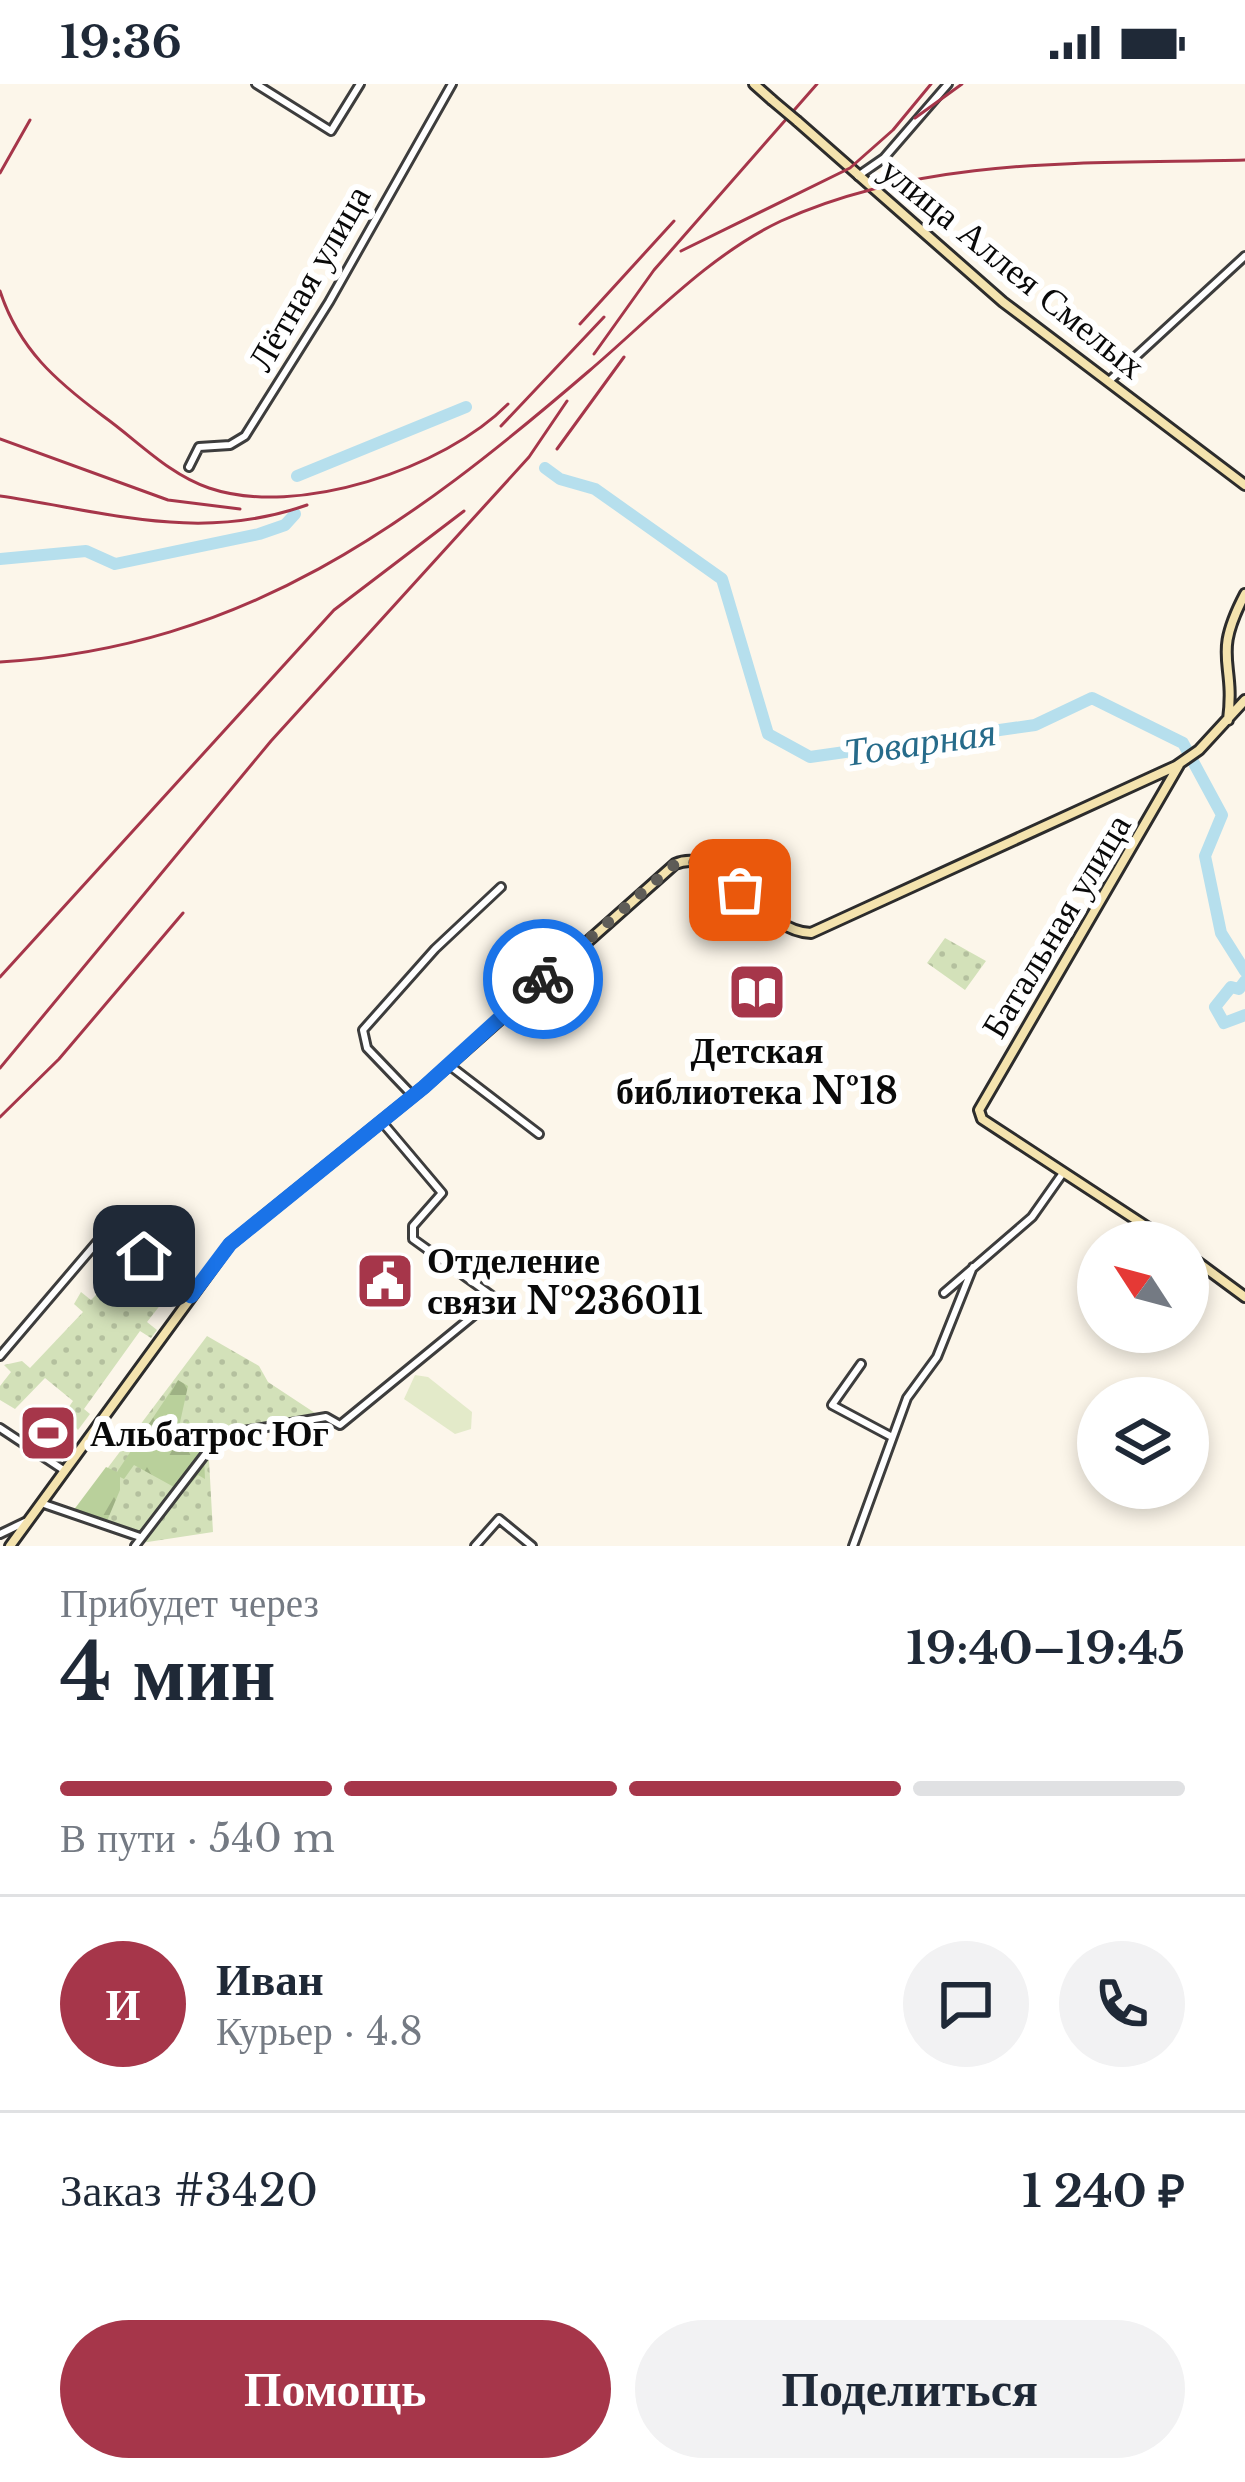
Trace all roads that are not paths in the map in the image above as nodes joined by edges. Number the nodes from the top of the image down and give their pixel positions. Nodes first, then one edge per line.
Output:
1 (256, 84) edge
2 (360, 84) edge
3 (452, 84) edge
4 (754, 84) edge
5 (948, 84) edge
6 (858, 176) junction
7 (1245, 256) edge
8 (1108, 382) junction
9 (189, 467) dead end
10 (1245, 485) edge
11 (1245, 594) edge
12 (1231, 700) junction
13 (1244, 701) edge
14 (1228, 722) junction
15 (1182, 763) junction
16 (1152, 778) junction
17 (1164, 795) junction
18 (501, 887) dead end
19 (449, 1064) junction
20 (413, 1096) junction
21 (385, 1120) junction
22 (539, 1134) dead end
23 (1065, 1170) junction
24 (1139, 1221) edge
25 (973, 1267) junction
26 (1209, 1270) edge
27 (944, 1293) dead end
28 (191, 1296) junction
29 (1245, 1297) edge
30 (0, 1356) edge
31 (862, 1364) dead end
32 (0, 1428) edge
33 (892, 1437) junction
34 (65, 1471) junction
35 (41, 1503) junction
36 (28, 1520) junction
37 (0, 1534) edge
38 (141, 1538) junction
39 (13, 1542) edge
40 (135, 1546) edge
41 (475, 1546) edge
42 (532, 1546) edge
43 (854, 1546) edge

1 - 2 street
3 - 9 street, Лётная улица
4 - 6 main road, улица Аллея Смелых, bridge
5 - 6 street
6 - 8 main road, улица Аллея Смелых
7 - 8 street
8 - 10 main road, улица Аллея Смелых
11 - 12 main road
12 - 13 main road
12 - 14 main road
13 - 14 main road
14 - 15 main road
15 - 16 main road
15 - 17 main road, Батальная улица
16 - 17 main road
16 - 19 main road
17 - 23 main road, Батальная улица
18 - 20 street
19 - 20 main road
19 - 22 street
20 - 21 main road
21 - 28 main road
21 - 38 street
23 - 24 main road
23 - 25 street
25 - 27 street
25 - 33 street
26 - 29 main road
28 - 30 street
28 - 34 main road
31 - 33 street
32 - 34 street
33 - 43 street
34 - 35 main road
35 - 36 main road
35 - 38 street
36 - 37 street
36 - 39 main road
38 - 40 street
41 - 42 street

